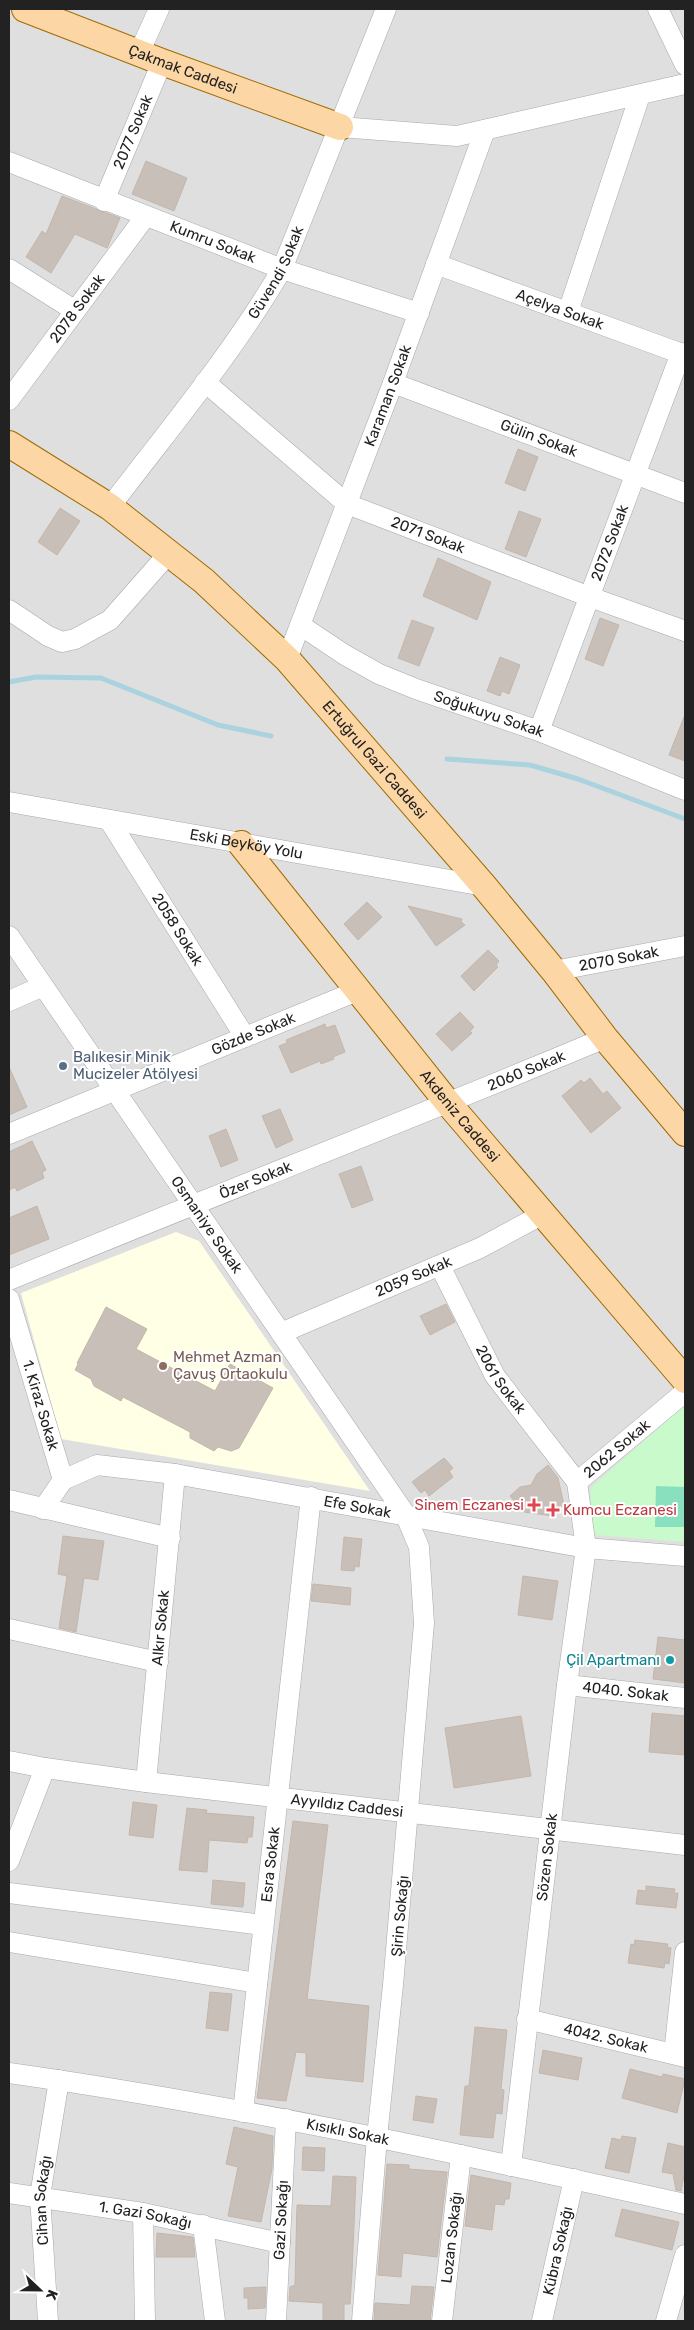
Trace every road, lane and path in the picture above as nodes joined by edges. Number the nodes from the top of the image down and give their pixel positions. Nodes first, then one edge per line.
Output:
1 (25, 9) edge
2 (159, 9) edge
3 (386, 9) edge
4 (658, 9) edge
5 (150, 57) junction
6 (685, 65) edge
7 (685, 84) edge
8 (640, 94) junction
9 (340, 127) junction
10 (485, 130) junction
11 (9, 162) edge
12 (104, 201) junction
13 (145, 217) junction
14 (436, 264) junction
15 (282, 269) junction
16 (9, 270) edge
17 (74, 310) junction
18 (419, 312) junction
19 (568, 312) junction
20 (683, 354) edge
21 (206, 382) junction
22 (393, 383) junction
23 (9, 400) edge
24 (9, 444) edge
25 (636, 474) junction
26 (685, 494) edge
27 (347, 504) junction
28 (110, 507) junction
29 (169, 553) junction
30 (590, 597) junction
31 (9, 610) edge
32 (300, 625) junction
33 (685, 630) edge
34 (287, 659) junction
35 (539, 731) junction
36 (685, 790) edge
37 (9, 802) edge
38 (109, 820) junction
39 (241, 844) junction
40 (484, 886) junction
41 (9, 936) edge
42 (685, 946) edge
43 (554, 971) junction
44 (43, 986) junction
45 (357, 991) junction
46 (9, 1000) edge
47 (245, 1037) junction
48 (605, 1038) junction
49 (116, 1090) junction
50 (448, 1104) junction
51 (9, 1134) edge
52 (685, 1134) edge
53 (192, 1204) junction
54 (544, 1214) junction
55 (440, 1266) junction
56 (9, 1280) edge
57 (9, 1298) edge
58 (281, 1332) junction
59 (685, 1380) edge
60 (685, 1392) edge
61 (175, 1474) junction
62 (62, 1480) junction
63 (577, 1482) junction
64 (311, 1497) junction
65 (9, 1500) edge
66 (43, 1509) junction
67 (405, 1514) junction
68 (170, 1538) junction
69 (586, 1548) junction
70 (685, 1556) edge
71 (9, 1629) edge
72 (158, 1662) junction
73 (567, 1685) junction
74 (685, 1698) edge
75 (9, 1761) edge
76 (45, 1768) junction
77 (146, 1782) junction
78 (278, 1797) junction
79 (409, 1813) junction
80 (550, 1830) junction
81 (685, 1846) edge
82 (9, 1861) edge
83 (9, 1893) edge
84 (263, 1925) junction
85 (9, 1942) edge
86 (685, 1952) edge
87 (257, 1983) junction
88 (528, 2019) junction
89 (680, 2056) edge
90 (9, 2073) edge
91 (59, 2080) junction
92 (243, 2112) junction
93 (286, 2119) junction
94 (377, 2137) junction
95 (461, 2155) junction
96 (510, 2166) junction
97 (574, 2179) junction
98 (9, 2193) edge
99 (40, 2196) junction
100 (685, 2204) edge
101 (143, 2213) junction
102 (203, 2226) junction
103 (280, 2243) junction
104 (685, 2255) edge
105 (48, 2321) edge
106 (145, 2321) edge
107 (215, 2321) edge
108 (276, 2321) edge
109 (362, 2321) edge
110 (442, 2321) edge
111 (542, 2321) edge
112 (666, 2321) edge

1 - 5 main road, Çakmak Caddesi
2 - 5 street, 2077 Sokak
3 - 9 street, Güvendi Sokak
4 - 6 street
5 - 9 main road, Çakmak Caddesi
5 - 12 street, 2077 Sokak
7 - 8 street
8 - 10 street
8 - 19 street
9 - 10 street
9 - 15 street, Güvendi Sokak
10 - 14 street, Karaman Sokak
11 - 12 street, Kumru Sokak
12 - 13 street, Kumru Sokak
13 - 15 street, Kumru Sokak
13 - 17 street, 2078 Sokak
14 - 18 street, Karaman Sokak
14 - 19 street, Açelya Sokak
15 - 18 street, Kumru Sokak
15 - 21 street, Güvendi Sokak
16 - 17 street
17 - 23 street, 2078 Sokak
18 - 22 street, Karaman Sokak
19 - 20 street, Açelya Sokak
20 - 25 street, 2072 Sokak
21 - 27 street, 2071 Sokak
21 - 28 street, Güvendi Sokak
22 - 25 street, Gülin Sokak
22 - 27 street, Karaman Sokak
24 - 28 main road, Ertuğrul Gazi Caddesi
25 - 26 street, Gülin Sokak
25 - 30 street, 2072 Sokak
27 - 30 street, 2071 Sokak
27 - 32 street, Karaman Sokak
28 - 29 main road, Ertuğrul Gazi Caddesi
29 - 31 street
29 - 34 main road, Ertuğrul Gazi Caddesi
30 - 33 street, 2071 Sokak
30 - 35 street, 2072 Sokak
32 - 34 street, Karaman Sokak
32 - 35 street, Soğukuyu Sokak
34 - 40 main road, Ertuğrul Gazi Caddesi
35 - 36 street, Soğukuyu Sokak
37 - 38 street, Eski Beyköy Yolu
38 - 39 street, Eski Beyköy Yolu
38 - 47 street, 2058 Sokak
39 - 40 street, Eski Beyköy Yolu
39 - 45 main road, Akdeniz Caddesi
40 - 43 main road, Ertuğrul Gazi Caddesi
41 - 44 street, Osmaniye Sokak
42 - 43 street, 2070 Sokak
43 - 48 main road, Ertuğrul Gazi Caddesi
44 - 46 street
44 - 49 street, Osmaniye Sokak
45 - 47 street, Gözde Sokak
45 - 50 main road, Akdeniz Caddesi
47 - 49 street, Gözde Sokak
48 - 50 street, 2060 Sokak
48 - 52 main road, Ertuğrul Gazi Caddesi
49 - 51 street, Gözde Sokak
49 - 53 street, Osmaniye Sokak
50 - 53 street, Özer Sokak
50 - 54 main road, Akdeniz Caddesi
53 - 56 street, Özer Sokak
53 - 58 street, Osmaniye Sokak
54 - 55 street, 2059 Sokak
54 - 59 main road, Akdeniz Caddesi
55 - 58 street, 2059 Sokak
55 - 63 street, 2061 Sokak
57 - 62 street, 1. Kiraz Sokak
58 - 67 street, Osmaniye Sokak
60 - 63 street, 2062 Sokak
61 - 62 street, Efe Sokak
61 - 64 street, Efe Sokak
61 - 68 street, Alkır Sokak
62 - 66 street
63 - 69 street, 2062 Sokak
64 - 67 street, Efe Sokak
64 - 78 street, Esra Sokak
65 - 66 street
66 - 68 street
67 - 69 street, Efe Sokak
67 - 79 street, Şirin Sokağı
68 - 72 street, Alkır Sokak
69 - 70 street, Efe Sokak
69 - 73 street, Sözen Sokak
71 - 72 street
72 - 77 street, Alkır Sokak
73 - 74 street, 4040. Sokak
73 - 80 street, Sözen Sokak
75 - 76 street, Ayyıldız Caddesi
76 - 77 street, Ayyıldız Caddesi
76 - 82 street
77 - 78 street, Ayyıldız Caddesi
78 - 79 street, Ayyıldız Caddesi
78 - 84 street, Esra Sokak
79 - 80 street, Ayyıldız Caddesi
79 - 94 street, Şirin Sokağı
80 - 81 street, Ayyıldız Caddesi
80 - 88 street, Sözen Sokak
83 - 84 street
84 - 87 street, Esra Sokak
85 - 87 street
86 - 89 street
87 - 92 street, Esra Sokak
88 - 89 street, 4042. Sokak
88 - 96 street, Sözen Sokak
90 - 91 street, Kısıklı Sokak
91 - 92 street, Kısıklı Sokak
91 - 99 street, Cihan Sokağı
92 - 93 street, Kısıklı Sokak
93 - 94 street, Kısıklı Sokak
93 - 103 street, Gazi Sokağı
94 - 95 street, Kısıklı Sokak
94 - 109 street, Şirin Sokağı
95 - 96 street, Kısıklı Sokak
95 - 110 street, Lozan Sokağı
96 - 97 street, Kısıklı Sokak
97 - 100 street, Kısıklı Sokak
97 - 111 street, Kübra Sokağı
98 - 99 street, 1. Gazi Sokağı
99 - 101 street, 1. Gazi Sokağı
99 - 105 street, Cihan Sokağı
101 - 102 street, 1. Gazi Sokağı
101 - 106 street
102 - 103 street, 1. Gazi Sokağı
102 - 107 street
103 - 108 street, Gazi Sokağı
104 - 112 street

